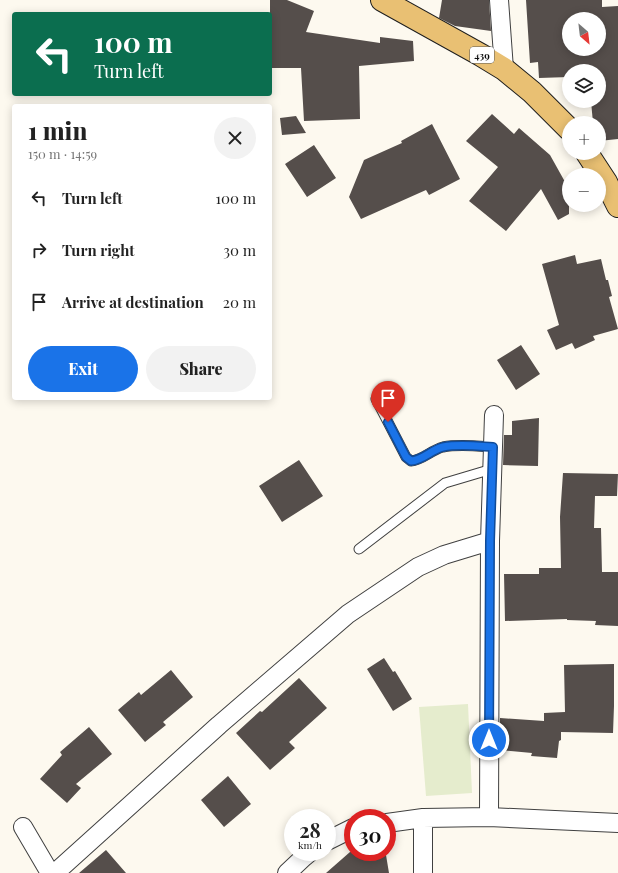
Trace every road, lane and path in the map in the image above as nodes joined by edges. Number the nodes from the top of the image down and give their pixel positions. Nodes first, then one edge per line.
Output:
1 (382, 0) edge
2 (499, 0) edge
3 (504, 69) junction
4 (562, 122) edge
5 (592, 160) edge
6 (618, 206) edge
7 (376, 399) dead end
8 (494, 415) dead end
9 (493, 447) junction
10 (492, 469) junction
11 (490, 541) junction
12 (359, 549) dead end
13 (489, 817) junction
14 (423, 818) junction
15 (396, 822) edge
16 (618, 823) edge
17 (23, 827) dead end
18 (300, 861) edge
19 (50, 873) edge
20 (55, 873) edge
21 (287, 873) edge
22 (423, 873) edge

1 - 3 main road, 439
2 - 3 street
3 - 4 main road, 439
5 - 6 main road
7 - 9 lane
8 - 9 street
9 - 10 street
10 - 11 street
10 - 12 lane
11 - 13 street
11 - 20 street
13 - 14 street
13 - 16 street
14 - 15 street
14 - 22 street
17 - 19 street
18 - 21 street

